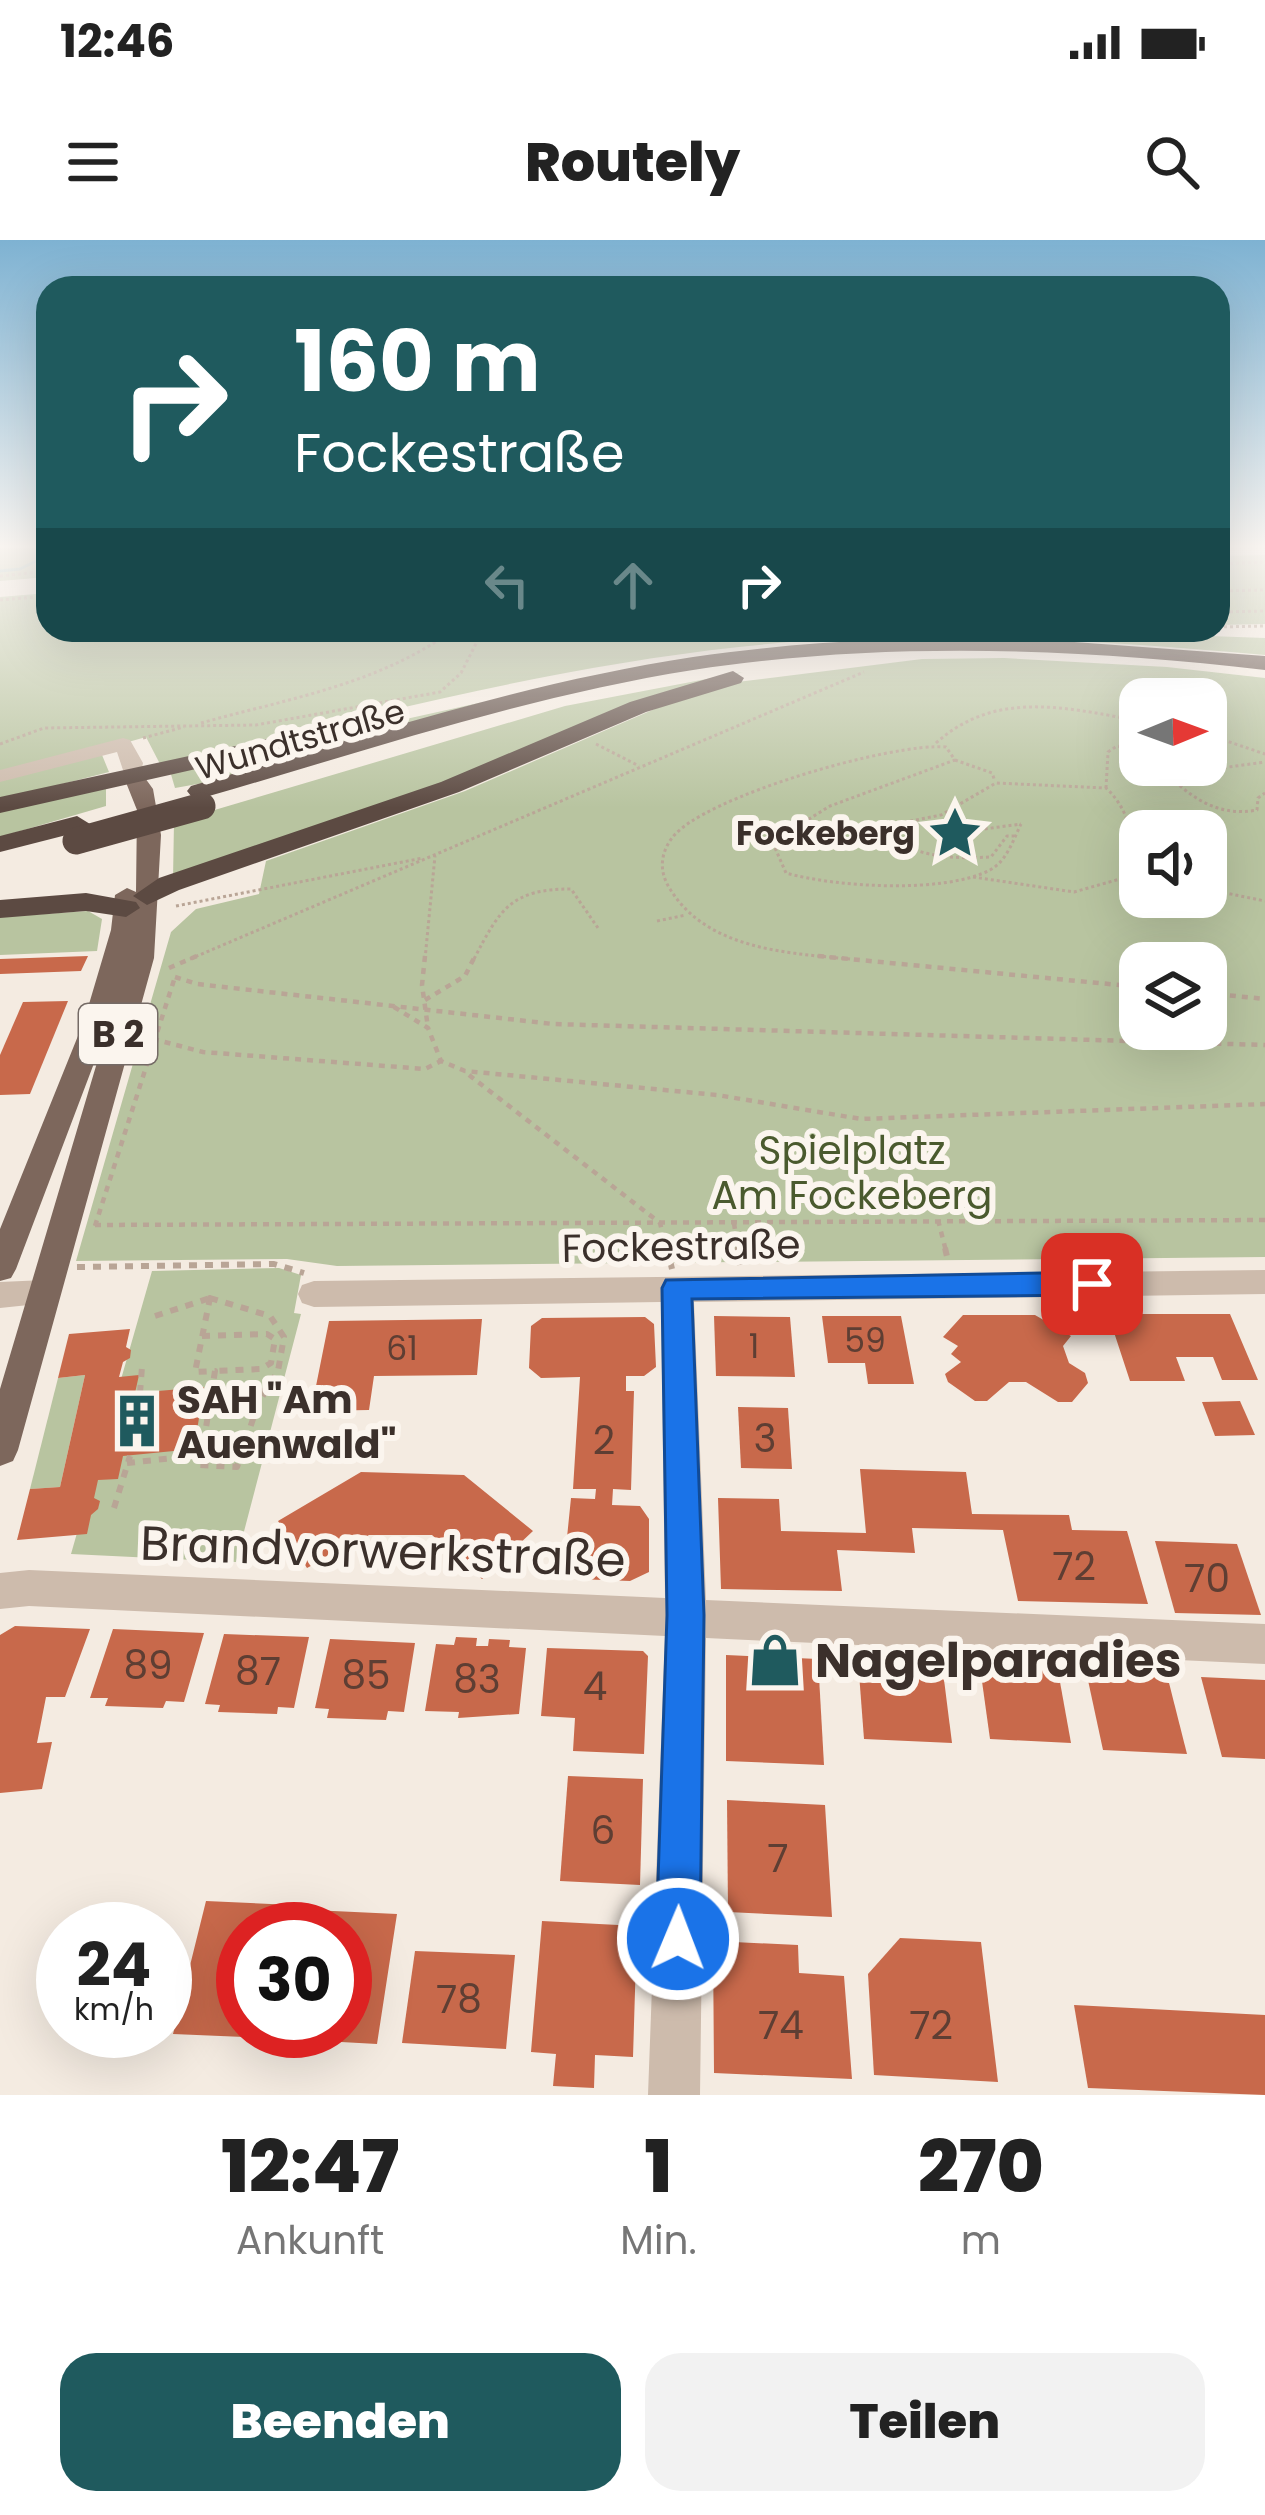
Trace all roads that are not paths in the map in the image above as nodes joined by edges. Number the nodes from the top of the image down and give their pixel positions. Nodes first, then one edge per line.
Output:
1 (806, 662) junction
2 (1265, 665) edge
3 (613, 678) junction
4 (133, 775) junction
5 (0, 776) edge
6 (201, 798) junction
7 (0, 806) edge
8 (76, 832) junction
9 (0, 844) edge
10 (0, 861) edge
11 (147, 904) junction
12 (0, 908) edge
13 (0, 1269) edge
14 (1265, 1282) edge
15 (676, 1288) junction
16 (45, 1292) junction
17 (314, 1294) road end
18 (0, 1295) edge
19 (0, 1450) edge
20 (0, 1591) edge
21 (686, 1615) junction
22 (1265, 1645) edge
23 (674, 2095) edge

1 - 2 highway, Wundtstraße
1 - 6 highway, Wundtstraße
1 - 11 highway
2 - 3 highway, Wundtstraße
3 - 4 highway
3 - 6 highway, Wundtstraße
4 - 5 street
4 - 7 highway
4 - 11 main road, B 2
6 - 8 highway, Wundtstraße, bridge
8 - 9 highway, Wundtstraße
8 - 10 highway, Wundtstraße
11 - 12 highway
11 - 13 main road, B 2
11 - 16 main road, B 2
14 - 15 street, Fockestraße
15 - 17 street, Fockestraße
15 - 21 street
16 - 18 street
16 - 19 main road, B 2
20 - 21 street, Brandvorwerkstraße
21 - 22 street, Brandvorwerkstraße
21 - 23 street

